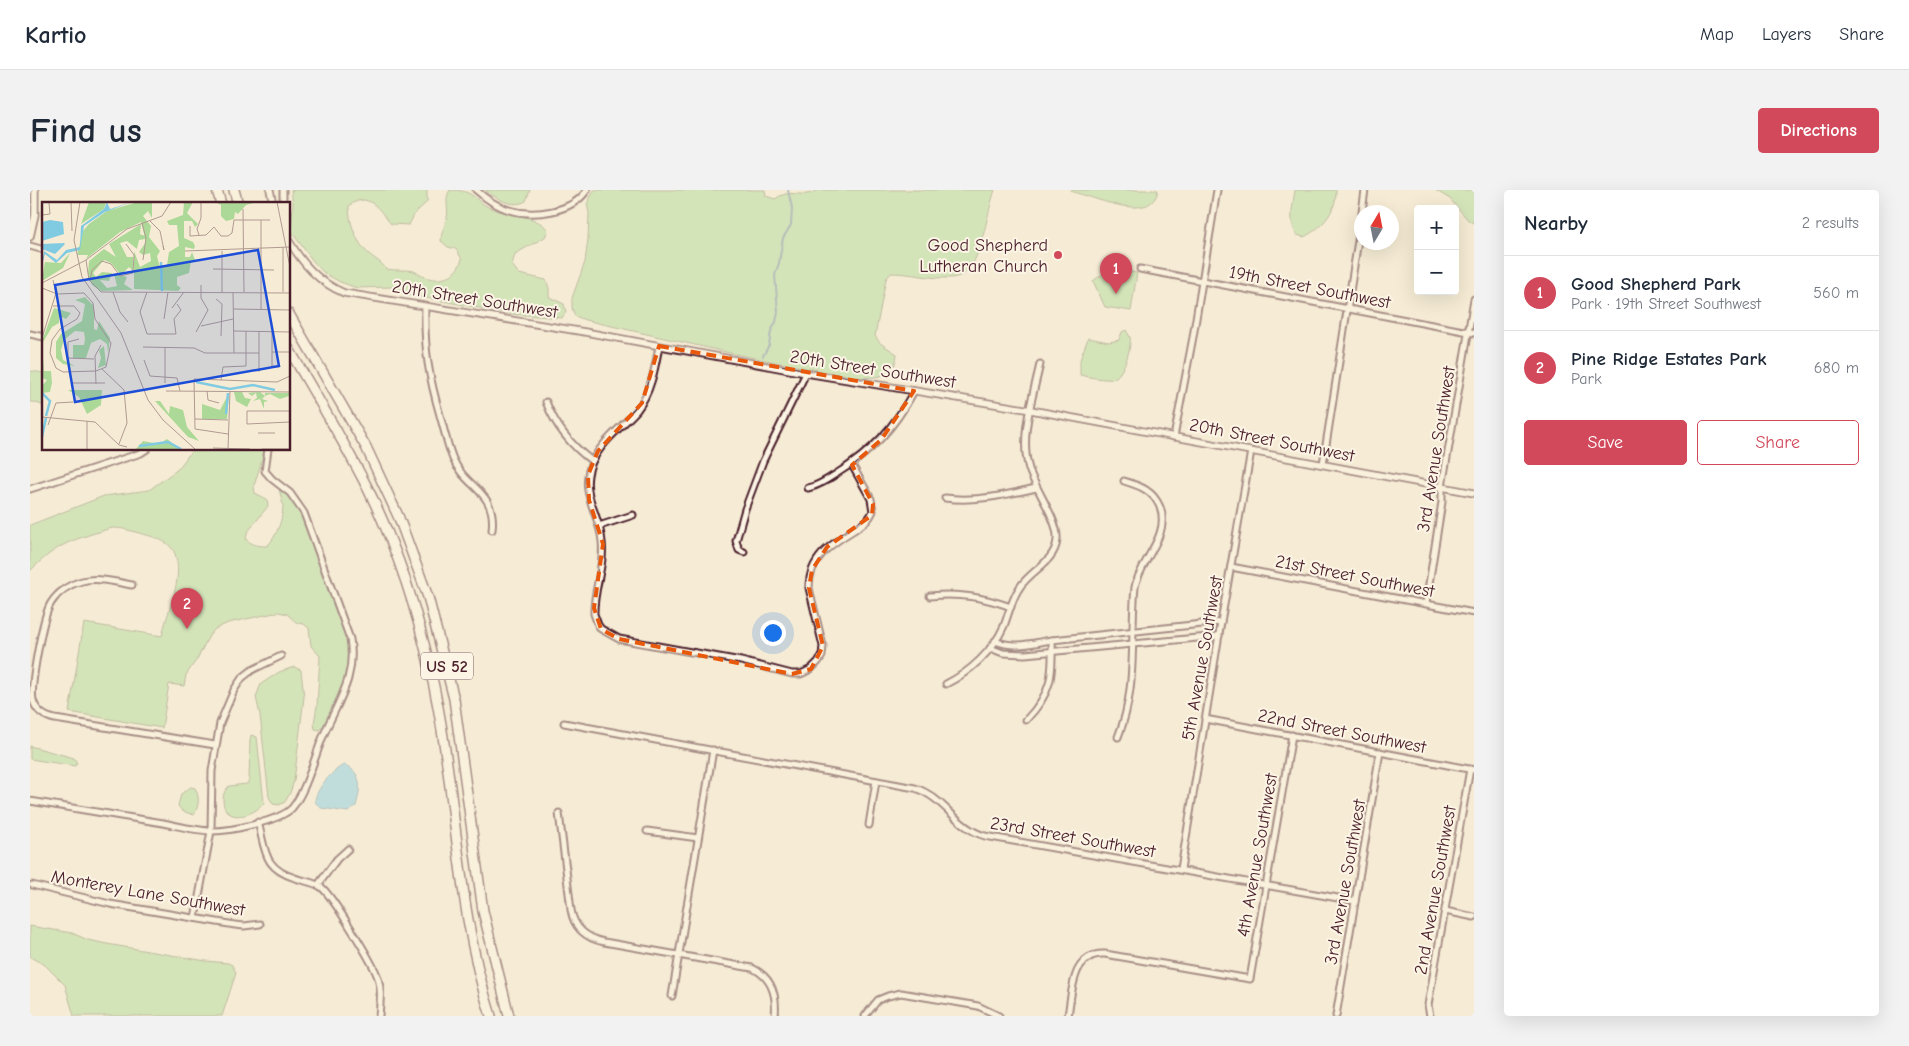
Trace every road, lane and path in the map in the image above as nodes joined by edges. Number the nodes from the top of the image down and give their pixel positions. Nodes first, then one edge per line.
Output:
1 (35, 190) edge
2 (476, 190) edge
3 (587, 190) edge
4 (1217, 190) edge
5 (1366, 190) edge
6 (1364, 205) edge
7 (30, 237) edge
8 (290, 242) edge
9 (1356, 250) edge
10 (1140, 269) dead end
11 (1202, 280) junction
12 (1474, 299) edge
13 (425, 307) junction
14 (1347, 308) junction
15 (290, 316) edge
16 (1471, 332) edge
17 (659, 346) junction
18 (290, 350) edge
19 (1040, 364) dead end
20 (806, 374) junction
21 (914, 391) junction
22 (546, 402) dead end
23 (1031, 410) junction
24 (1174, 437) junction
25 (146, 450) edge
26 (268, 450) edge
27 (1251, 451) junction
28 (592, 461) junction
29 (1323, 464) junction
30 (852, 465) junction
31 (1124, 481) dead end
32 (1442, 487) junction
33 (808, 488) dead end
34 (1036, 488) junction
35 (30, 489) edge
36 (1474, 493) edge
37 (944, 498) dead end
38 (633, 515) dead end
39 (599, 526) junction
40 (492, 530) dead end
41 (744, 552) dead end
42 (1231, 567) junction
43 (132, 585) dead end
44 (930, 596) dead end
45 (1426, 603) junction
46 (1011, 607) junction
47 (1474, 613) edge
48 (1221, 622) junction
49 (1133, 632) junction
50 (1218, 636) junction
51 (1052, 640) junction
52 (996, 641) junction
53 (1133, 644) junction
54 (990, 648) junction
55 (1052, 650) junction
56 (281, 656) dead end
57 (946, 684) dead end
58 (1206, 719) junction
59 (1026, 720) dead end
60 (564, 723) dead end
61 (1292, 735) junction
62 (1118, 737) dead end
63 (215, 745) junction
64 (713, 750) junction
65 (1380, 752) junction
66 (1472, 770) edge
67 (876, 781) junction
68 (30, 801) edge
69 (558, 813) dead end
70 (258, 822) junction
71 (869, 825) dead end
72 (211, 831) junction
73 (648, 831) dead end
74 (698, 838) junction
75 (348, 849) dead end
76 (1181, 869) junction
77 (1265, 884) junction
78 (32, 885) dead end
79 (318, 885) junction
80 (1355, 901) junction
81 (1446, 911) junction
82 (1474, 917) edge
83 (195, 918) junction
84 (260, 924) dead end
85 (679, 955) junction
86 (672, 996) dead end
87 (379, 1016) edge
88 (491, 1016) edge
89 (509, 1016) edge
90 (774, 1016) edge
91 (865, 1016) edge
92 (999, 1016) edge
93 (1068, 1016) edge
94 (1336, 1016) edge
95 (1430, 1016) edge

1 - 7 street
2 - 3 street
4 - 11 street
5 - 6 street
8 - 13 street, 20th Street Southwest
9 - 14 street
10 - 11 street, 19th Street Southwest
11 - 14 street, 19th Street Southwest
11 - 24 street
12 - 16 street, 3rd Avenue Southwest
13 - 17 street, 20th Street Southwest
13 - 40 street
14 - 16 street, 19th Street Southwest
14 - 29 street
15 - 89 highway, US 52
16 - 32 street, 3rd Avenue Southwest
17 - 20 street, 20th Street Southwest
17 - 28 street
18 - 88 highway, US 52
19 - 23 street
20 - 21 street, 20th Street Southwest
20 - 41 street
21 - 23 street, 20th Street Southwest
21 - 30 street
22 - 28 street
23 - 24 street, 20th Street Southwest
23 - 34 street
24 - 27 street, 20th Street Southwest
25 - 35 street
26 - 70 street
27 - 29 street, 20th Street Southwest
27 - 42 street, 5th Avenue Southwest
28 - 39 street
29 - 32 street, 20th Street Southwest
30 - 33 street
30 - 39 street
31 - 49 street
32 - 36 street, 20th Street Southwest
32 - 45 street, 3rd Avenue Southwest
34 - 37 street
34 - 46 street
38 - 39 street
42 - 45 street, 21st Street Southwest
42 - 48 street, 5th Avenue Southwest
43 - 63 street
44 - 46 street
45 - 47 street, 21st Street Southwest
46 - 52 street
48 - 49 street
48 - 50 street, 5th Avenue Southwest
49 - 51 street
49 - 53 street
50 - 53 street
50 - 58 street, 5th Avenue Southwest
51 - 52 street
51 - 55 street
52 - 54 street
53 - 55 street
53 - 62 street
54 - 55 street
54 - 57 street
55 - 59 street
56 - 63 street
58 - 61 street, 22nd Street Southwest
58 - 76 street, 5th Avenue Southwest
60 - 64 street, 23rd Street Southwest
61 - 65 street, 22nd Street Southwest
61 - 77 street, 4th Avenue Southwest
63 - 72 street
64 - 67 street, 23rd Street Southwest
64 - 74 street
65 - 66 street, 22nd Street Southwest
65 - 80 street, 3rd Avenue Southwest
66 - 81 street, 2nd Avenue Southwest
67 - 71 street
67 - 76 street, 23rd Street Southwest
68 - 72 street
69 - 85 street
70 - 72 street
70 - 79 street
72 - 83 street
73 - 74 street
74 - 85 street
75 - 79 street
76 - 77 street, 23rd Street Southwest
77 - 80 street, 23rd Street Southwest
77 - 93 street, 4th Avenue Southwest
78 - 83 street, Monterey Lane Southwest
79 - 87 street
80 - 94 street, 3rd Avenue Southwest
81 - 82 street
81 - 95 street, 2nd Avenue Southwest
83 - 84 street, Monterey Lane Southwest
85 - 86 street
85 - 90 street
91 - 92 street

